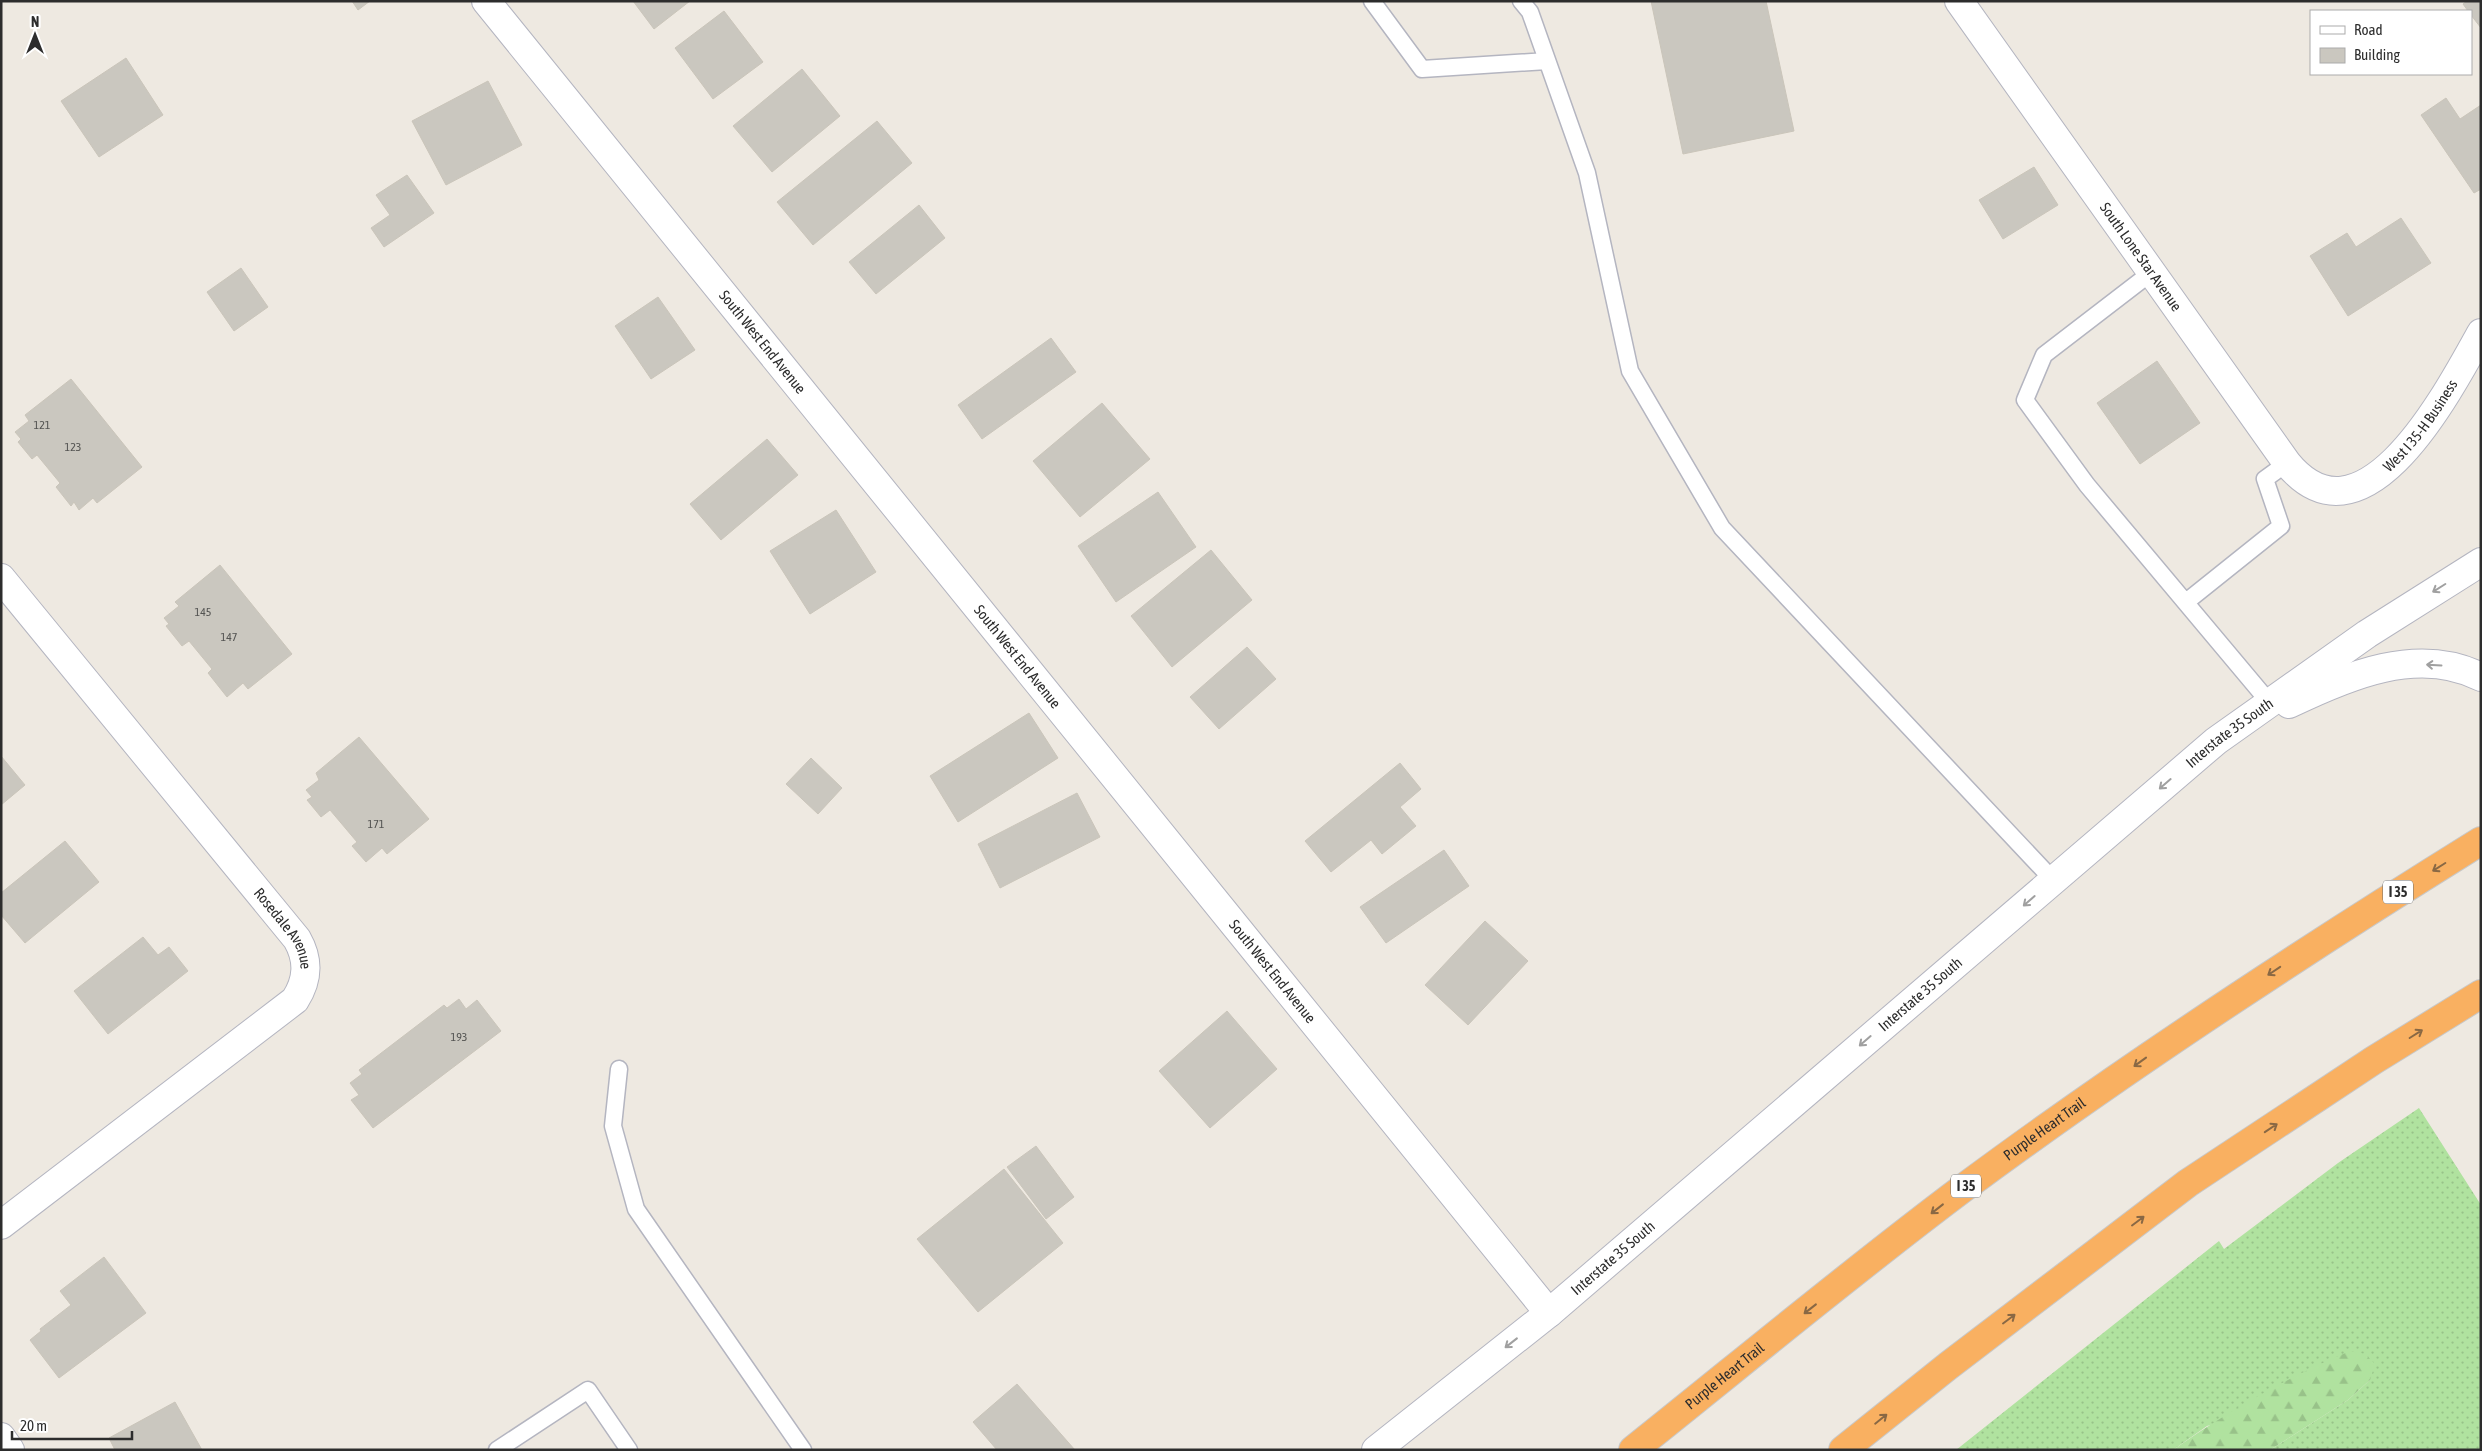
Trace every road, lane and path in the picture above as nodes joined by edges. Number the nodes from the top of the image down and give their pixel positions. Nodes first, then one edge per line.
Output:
1 (486, 1) edge
2 (1372, 1) edge
3 (1522, 1) edge
4 (1959, 1) edge
5 (1547, 61) junction
6 (2152, 272) junction
7 (2481, 333) edge
8 (2287, 463) junction
9 (2338, 491) joint
10 (2481, 562) edge
11 (1, 578) edge
12 (2186, 602) junction
13 (2481, 677) edge
14 (2270, 702) junction
15 (2216, 741) junction
16 (2481, 841) edge
17 (2053, 880) junction
18 (2481, 994) edge
19 (619, 1069) dead end
20 (1, 1225) edge
21 (1549, 1313) junction
22 (1, 1437) edge
23 (10, 1450) edge
24 (497, 1450) edge
25 (629, 1450) edge
26 (803, 1450) edge
27 (1376, 1450) edge
28 (1633, 1450) edge
29 (1843, 1450) edge

1 - 21 street, South West End Avenue
2 - 5 lane
3 - 5 lane
4 - 6 street, South Lone Star Avenue
5 - 17 lane
6 - 8 street, South Lone Star Avenue
6 - 12 lane
7 - 9 street, West I 35-H Business
8 - 9 street, South Lone Star Avenue
8 - 12 lane
10 -> 14 street, Interstate 35 South
11 - 20 street, Rosedale Avenue
12 - 14 lane
13 -> 15 street
14 - 15 street, Interstate 35 South
15 -> 17 street, Interstate 35 South
16 -> 28 highway, Purple Heart Trail / I 35
17 -> 21 street, Interstate 35 South
29 -> 18 highway
19 - 26 lane
21 -> 27 street, Interstate 35 South
22 - 23 street
24 - 25 lane

